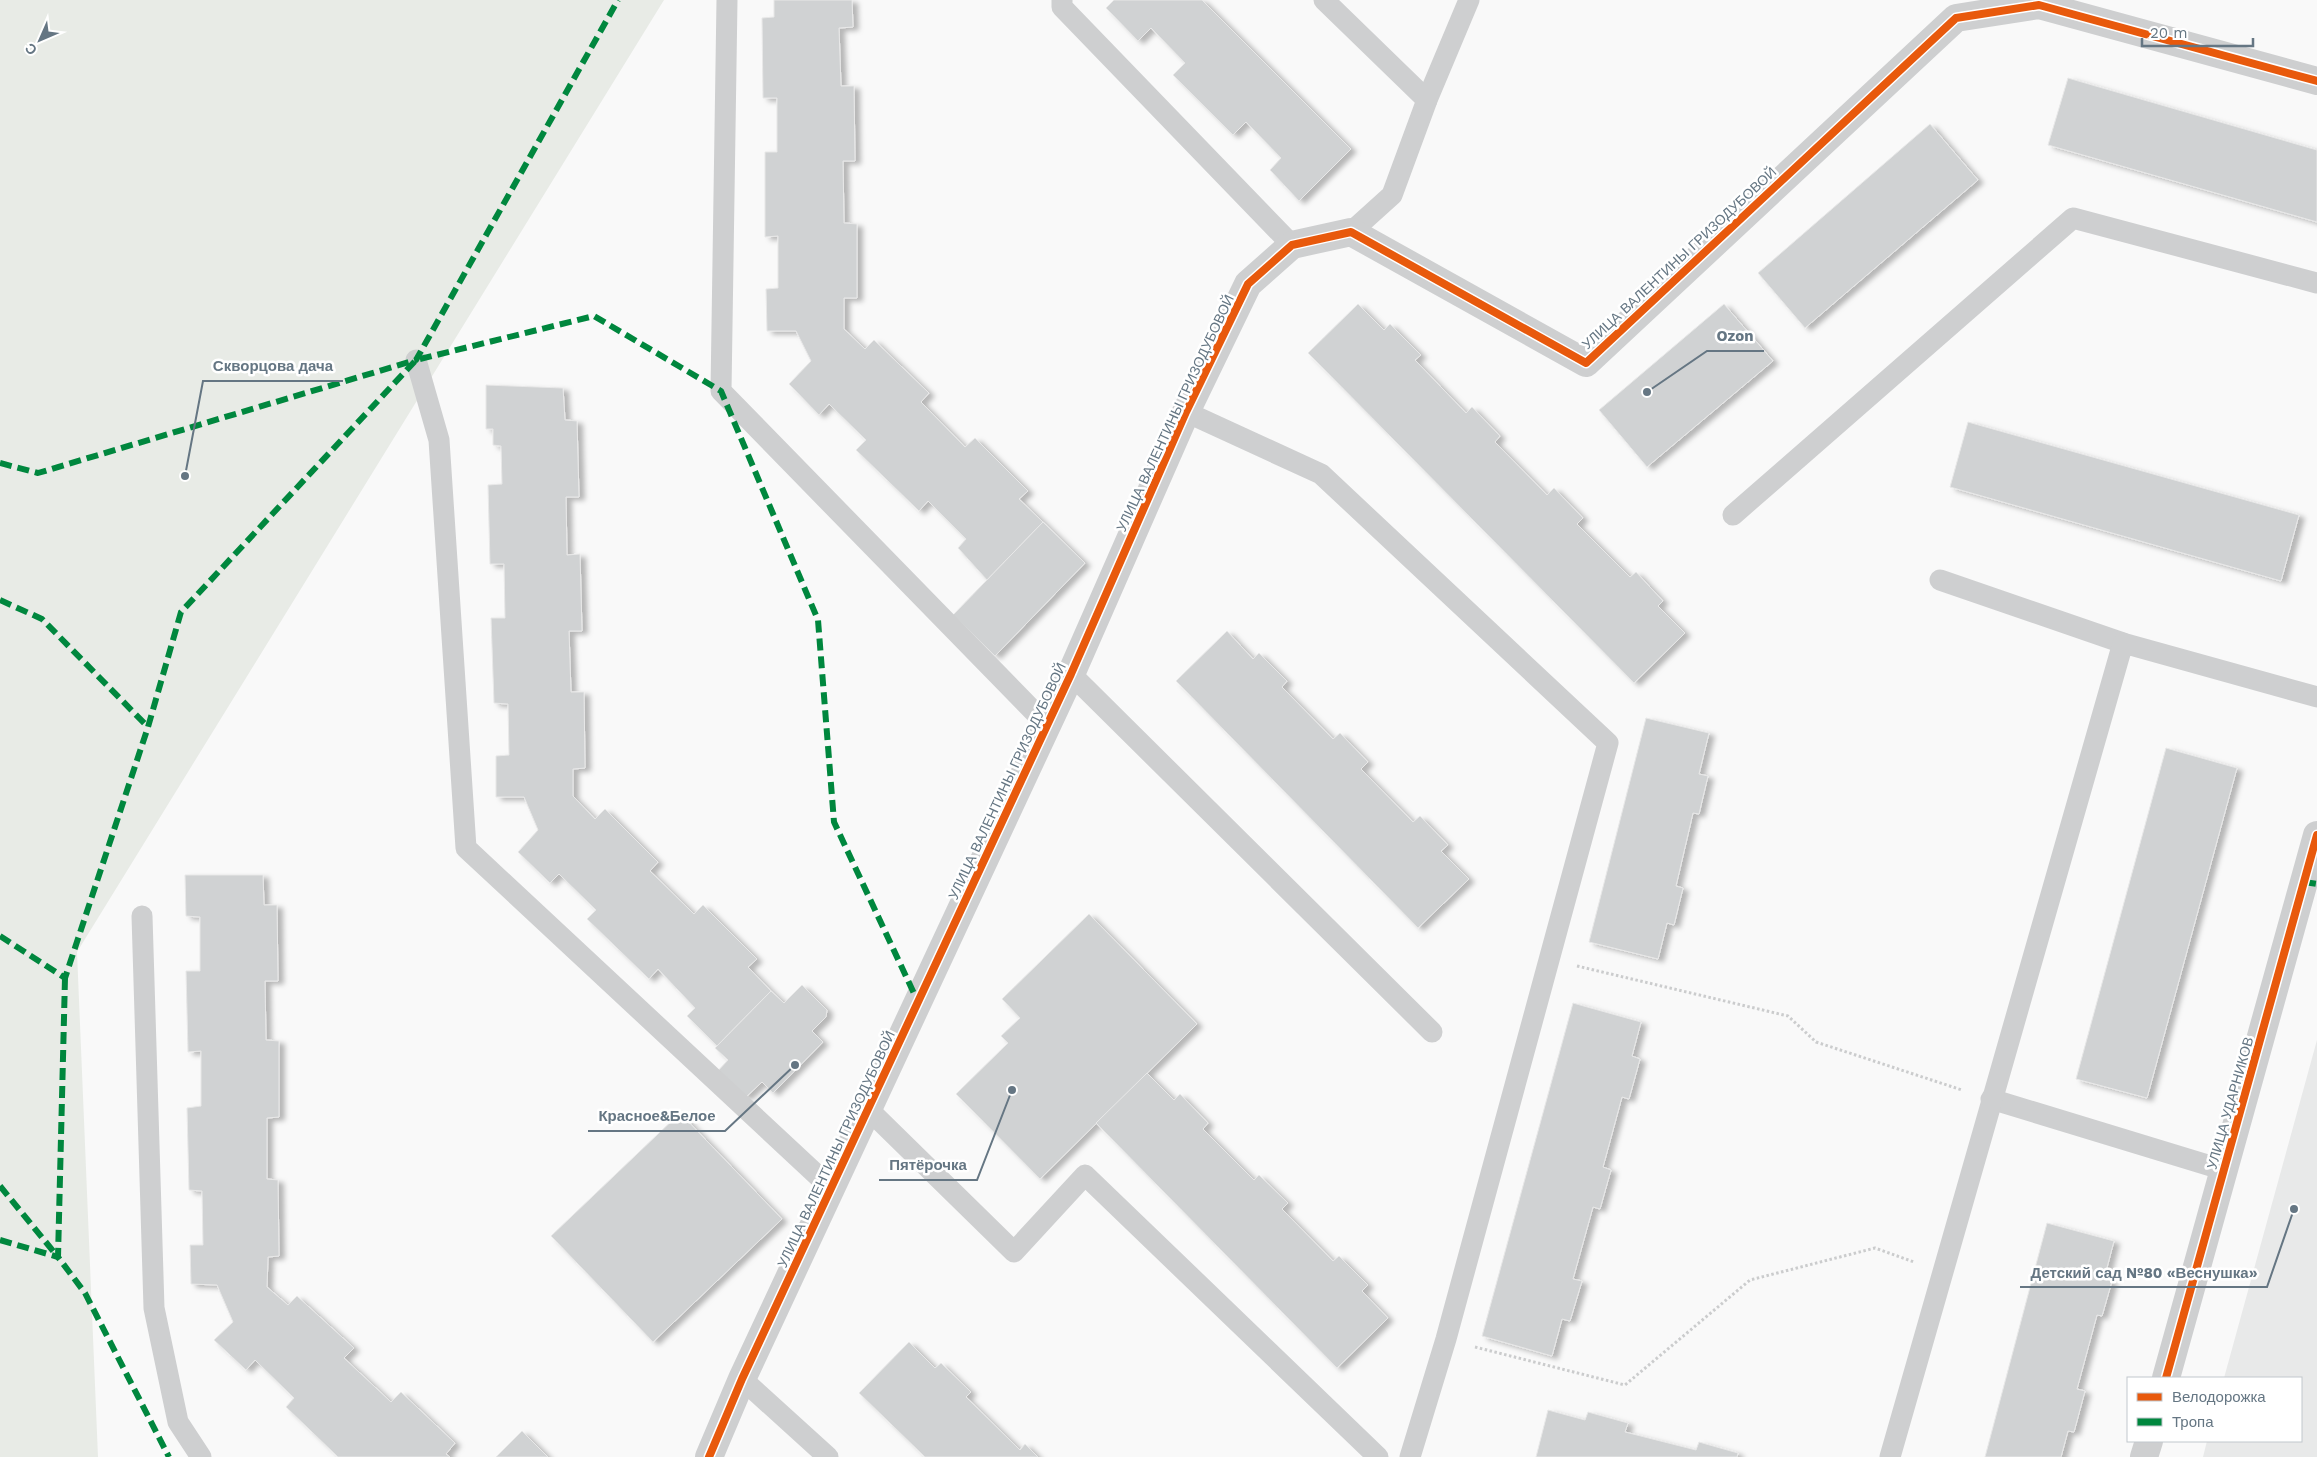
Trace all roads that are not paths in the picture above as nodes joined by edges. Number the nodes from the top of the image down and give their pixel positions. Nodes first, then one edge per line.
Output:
1 (727, 0) edge
2 (1062, 0) edge
3 (1324, 0) edge
4 (1469, 0) edge
5 (2034, 3) edge
6 (2317, 81) edge
7 (1427, 100) junction
8 (1351, 232) junction
9 (1292, 246) junction
10 (2317, 283) edge
11 (416, 360) dead end
12 (1186, 412) junction
13 (1733, 514) dead end
14 (1940, 580) dead end
15 (2122, 643) junction
16 (1071, 674) junction
17 (2317, 697) edge
18 (1047, 725) junction
19 (2317, 835) edge
20 (142, 916) dead end
21 (1432, 1032) dead end
22 (1991, 1100) junction
23 (868, 1110) junction
24 (2224, 1170) junction
25 (832, 1189) junction
26 (2166, 1377) edge
27 (742, 1379) junction
28 (2149, 1442) edge
29 (201, 1457) edge
30 (708, 1457) edge
31 (828, 1457) edge
32 (1378, 1457) edge
33 (1410, 1457) edge
34 (1890, 1457) edge
35 (2144, 1457) edge

1 - 18 lane
2 - 9 lane
3 - 7 lane
4 - 7 lane
5 - 6 street, УЛИЦА ВАЛЕНТИНЫ ГРИЗОДУБОВОЙ
5 - 8 street, УЛИЦА ВАЛЕНТИНЫ ГРИЗОДУБОВОЙ
7 - 8 lane
8 - 9 street, УЛИЦА ВАЛЕНТИНЫ ГРИЗОДУБОВОЙ
9 - 12 street, УЛИЦА ВАЛЕНТИНЫ ГРИЗОДУБОВОЙ
10 - 13 lane
11 - 25 lane
12 - 16 street, УЛИЦА ВАЛЕНТИНЫ ГРИЗОДУБОВОЙ
12 - 33 lane
14 - 15 lane
15 - 17 lane
15 - 22 lane
16 - 18 street, УЛИЦА ВАЛЕНТИНЫ ГРИЗОДУБОВОЙ
16 - 21 lane
18 - 23 street, УЛИЦА ВАЛЕНТИНЫ ГРИЗОДУБОВОЙ
19 - 24 street, УЛИЦА УДАРНИКОВ
20 - 29 lane
22 - 24 lane
22 - 34 lane
23 - 25 street, УЛИЦА ВАЛЕНТИНЫ ГРИЗОДУБОВОЙ
23 - 32 lane
24 - 26 street, УЛИЦА УДАРНИКОВ
25 - 27 street, УЛИЦА ВАЛЕНТИНЫ ГРИЗОДУБОВОЙ
27 - 30 street, УЛИЦА ВАЛЕНТИНЫ ГРИЗОДУБОВОЙ
27 - 31 lane
28 - 35 street

